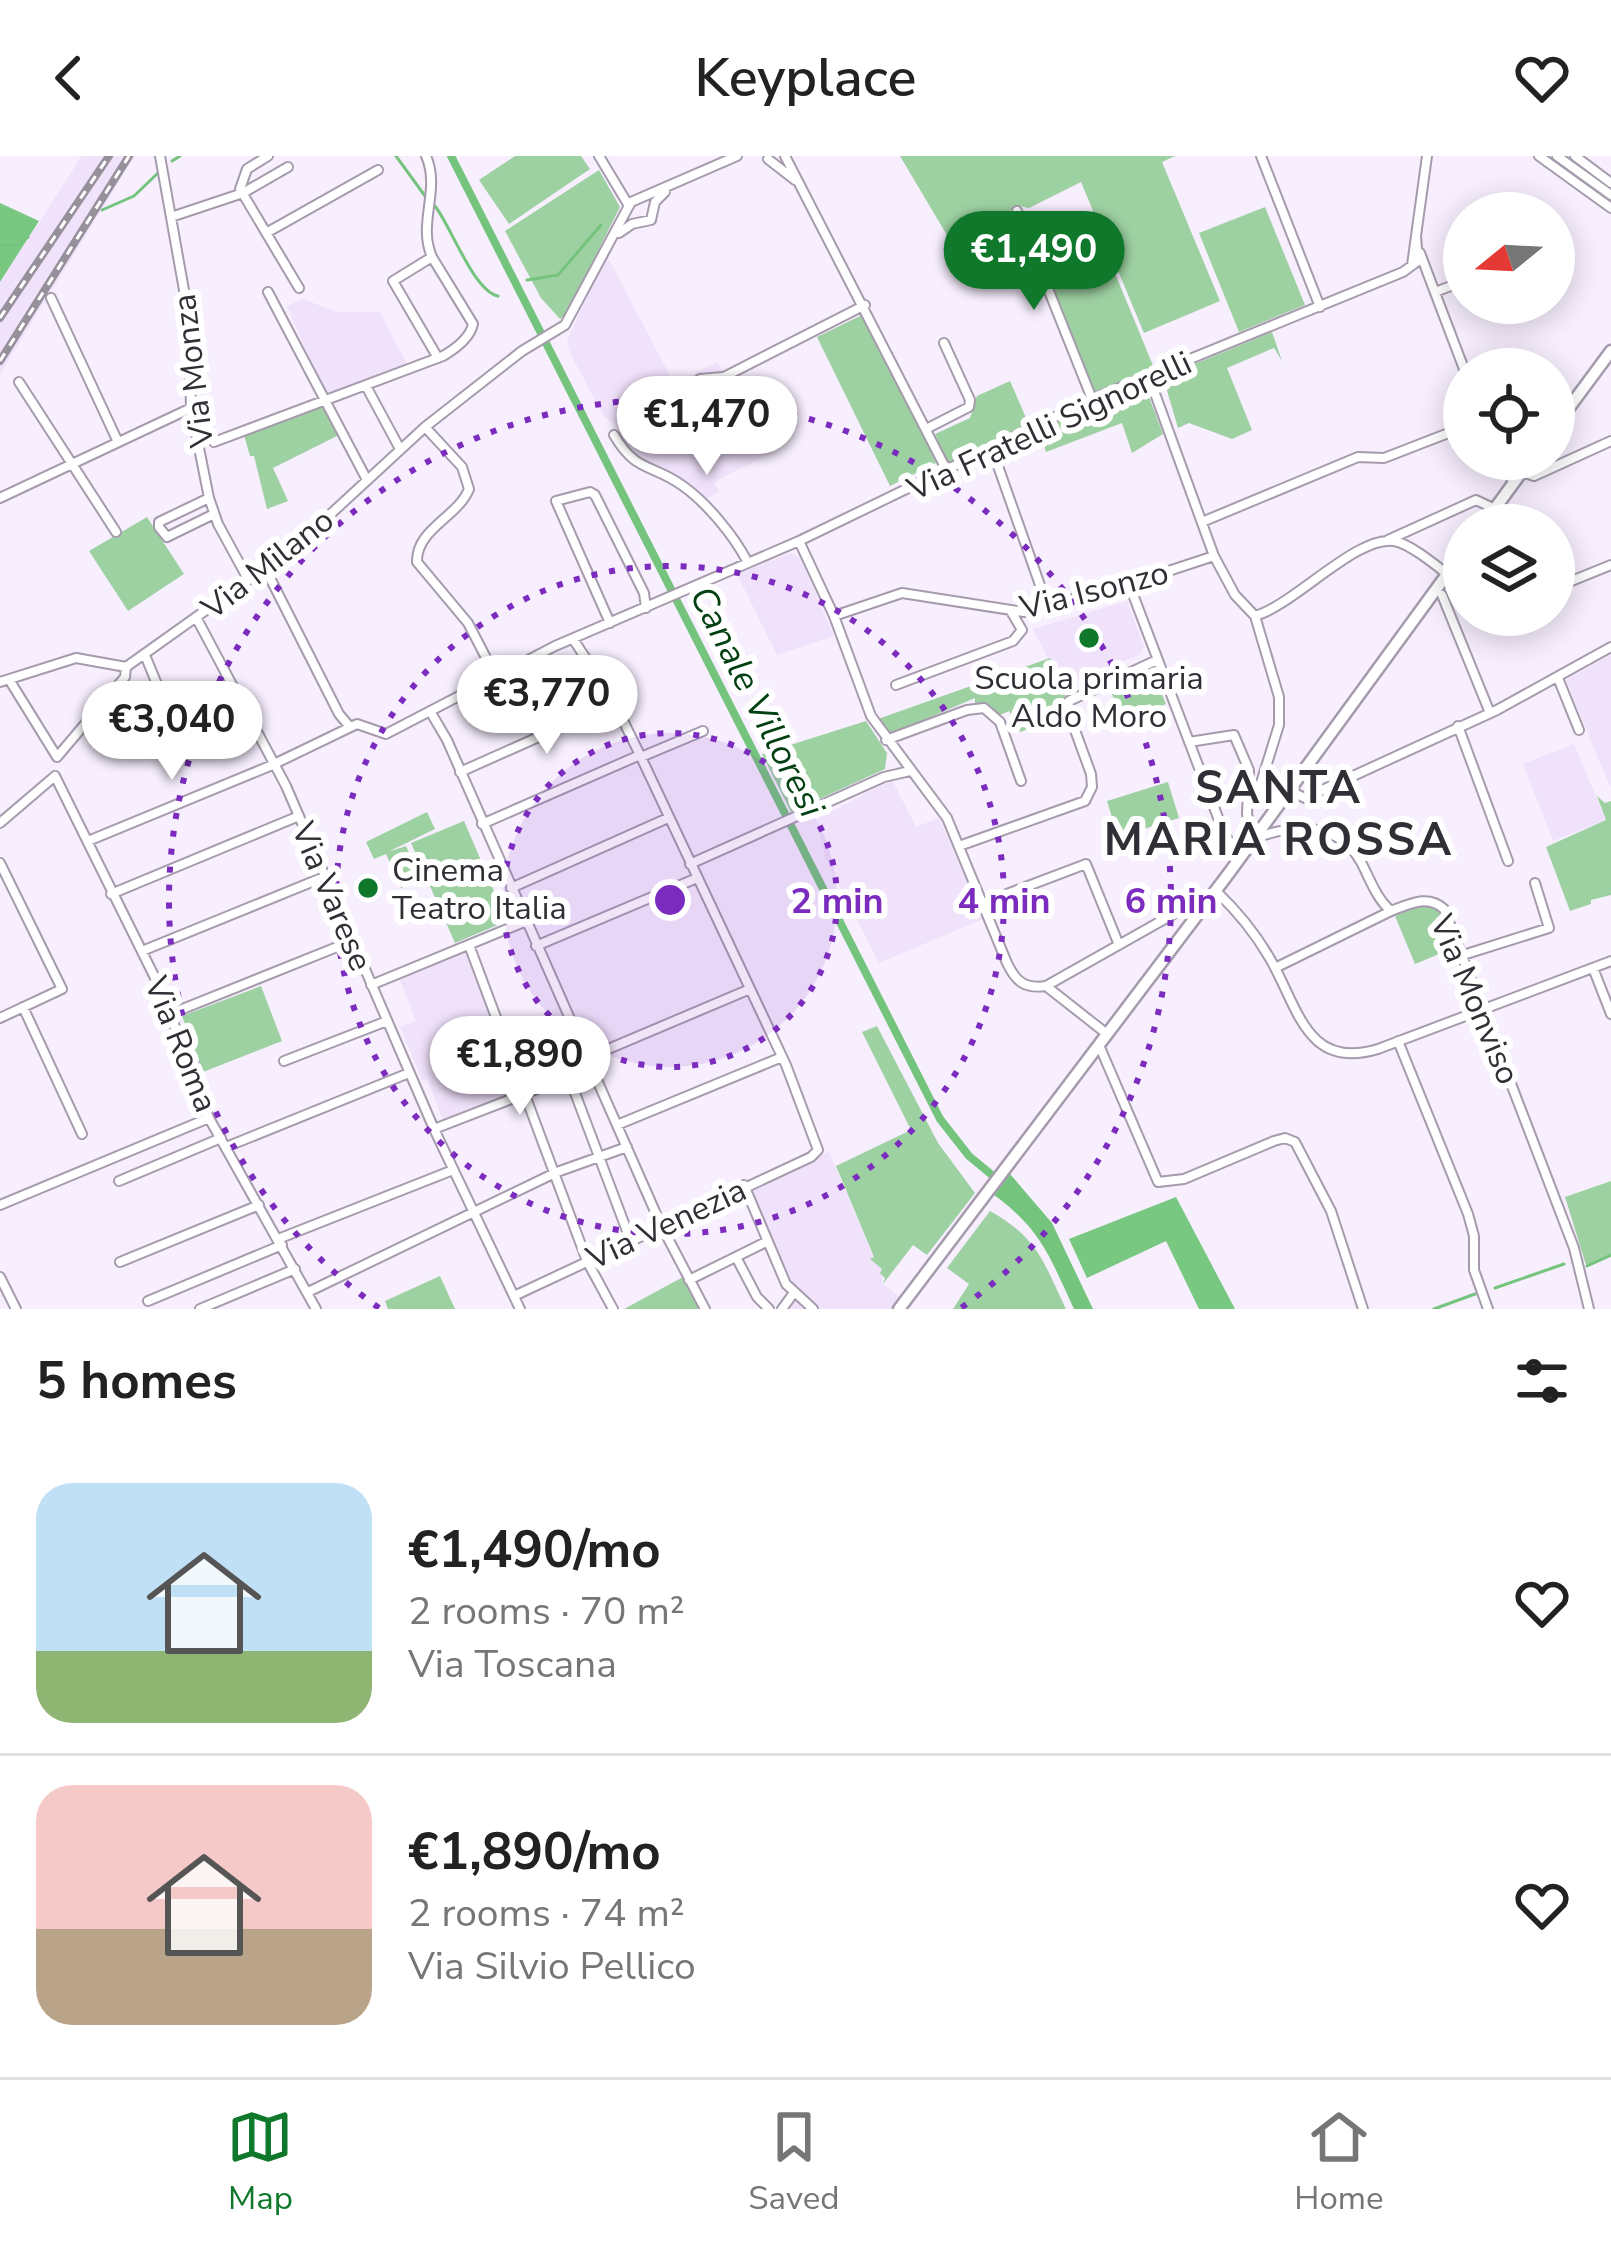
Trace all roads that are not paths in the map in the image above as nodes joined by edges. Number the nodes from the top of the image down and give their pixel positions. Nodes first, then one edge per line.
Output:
1 (160, 156) edge
2 (268, 156) edge
3 (426, 156) edge
4 (599, 156) edge
5 (734, 156) edge
6 (1261, 156) edge
7 (1427, 156) edge
8 (1539, 156) edge
9 (1557, 156) edge
10 (1574, 156) edge
11 (1594, 156) edge
12 (770, 157) edge
13 (288, 167) dead end
14 (378, 170) dead end
15 (797, 182) junction
16 (1611, 182) edge
17 (676, 183) junction
18 (243, 193) junction
19 (1611, 195) edge
20 (633, 204) junction
21 (653, 208) junction
22 (1611, 208) edge
23 (1017, 211) dead end
24 (171, 217) junction
25 (637, 224) junction
26 (266, 232) junction
27 (1416, 236) junction
28 (614, 238) junction
29 (1418, 248) junction
30 (432, 257) junction
31 (1413, 266) junction
32 (299, 288) dead end
33 (1443, 289) edge
34 (268, 292) dead end
35 (1435, 292) junction
36 (51, 298) dead end
37 (865, 305) junction
38 (1320, 307) junction
39 (944, 343) dead end
40 (1456, 348) edge
41 (1611, 351) edge
42 (434, 359) junction
43 (724, 377) dead end
44 (1149, 377) junction
45 (19, 382) dead end
46 (366, 386) junction
47 (1092, 399) junction
48 (1575, 400) edge
49 (323, 401) junction
50 (191, 408) junction
51 (425, 427) junction
52 (926, 429) junction
53 (614, 435) dead end
54 (1443, 435) edge
55 (1611, 441) edge
56 (118, 442) junction
57 (214, 442) dead end
58 (400, 449) junction
59 (992, 449) junction
60 (1575, 457) edge
61 (72, 464) junction
62 (947, 471) junction
63 (367, 480) junction
64 (1512, 480) edge
65 (1517, 480) edge
66 (1514, 484) junction
67 (209, 498) junction
68 (0, 499) edge
69 (1499, 504) edge
70 (214, 514) junction
71 (1443, 515) edge
72 (1202, 522) junction
73 (116, 532) dead end
74 (799, 541) junction
75 (1386, 541) junction
76 (1214, 556) junction
77 (747, 561) junction
78 (1611, 566) edge
79 (266, 568) junction
80 (1443, 571) edge
81 (248, 579) junction
82 (1443, 580) edge
83 (1575, 580) edge
84 (1129, 584) junction
85 (1442, 596) dead end
86 (1048, 605) junction
87 (646, 608) junction
88 (1011, 612) junction
89 (834, 616) junction
90 (1256, 616) junction
91 (197, 619) junction
92 (610, 623) junction
93 (573, 640) junction
94 (1611, 647) edge
95 (145, 655) junction
96 (1158, 662) junction
97 (126, 668) junction
98 (496, 677) junction
99 (1558, 678) junction
100 (5, 681) edge
101 (896, 685) dead end
102 (615, 703) junction
103 (430, 711) junction
104 (1490, 713) junction
105 (1458, 726) junction
106 (175, 728) dead end
107 (345, 729) junction
108 (703, 730) dead end
109 (1579, 730) dead end
110 (886, 740) junction
111 (1189, 742) junction
112 (640, 756) junction
113 (57, 758) junction
114 (900, 758) junction
115 (275, 764) junction
116 (911, 771) junction
117 (460, 772) junction
118 (55, 776) junction
119 (884, 777) junction
120 (1021, 781) dead end
121 (1290, 791) junction
122 (1256, 799) dead end
123 (299, 816) junction
124 (668, 818) junction
125 (0, 824) edge
126 (482, 824) junction
127 (1254, 839) junction
128 (88, 841) junction
129 (959, 846) junction
130 (1241, 856) junction
131 (1508, 861) dead end
132 (0, 863) edge
133 (691, 864) junction
134 (324, 877) junction
135 (697, 878) junction
136 (1534, 883) dead end
137 (511, 889) junction
138 (1216, 891) junction
139 (112, 894) junction
140 (982, 903) junction
141 (1202, 908) junction
142 (1391, 911) junction
143 (524, 922) junction
144 (352, 941) junction
145 (469, 945) junction
146 (1119, 945) junction
147 (536, 946) junction
148 (142, 951) junction
149 (1463, 955) junction
150 (1611, 961) edge
151 (1275, 968) junction
152 (1593, 968) junction
153 (371, 985) junction
154 (1046, 986) junction
155 (750, 989) junction
156 (22, 1007) junction
157 (1483, 1008) junction
158 (170, 1014) junction
159 (1611, 1014) edge
160 (0, 1018) edge
161 (387, 1021) junction
162 (1103, 1040) junction
163 (1398, 1041) junction
164 (782, 1057) junction
165 (284, 1061) dead end
166 (589, 1063) junction
167 (409, 1073) junction
168 (569, 1077) junction
169 (524, 1094) junction
170 (209, 1118) junction
171 (617, 1125) junction
172 (434, 1129) junction
173 (82, 1134) dead end
174 (224, 1142) junction
175 (627, 1147) junction
176 (598, 1157) junction
177 (453, 1170) junction
178 (554, 1173) junction
179 (119, 1181) dead end
180 (744, 1185) junction
181 (0, 1205) edge
182 (259, 1205) junction
183 (473, 1214) junction
184 (661, 1225) junction
185 (630, 1239) junction
186 (768, 1241) junction
187 (280, 1242) junction
188 (736, 1257) junction
189 (587, 1261) junction
190 (121, 1262) dead end
191 (295, 1269) junction
192 (0, 1276) edge
193 (689, 1280) junction
194 (308, 1292) junction
195 (793, 1294) junction
196 (514, 1296) junction
197 (148, 1301) dead end
198 (16, 1309) edge
199 (200, 1309) edge
200 (316, 1309) edge
201 (520, 1309) edge
202 (613, 1309) edge
203 (705, 1309) edge
204 (769, 1309) edge
205 (782, 1309) edge
206 (812, 1309) edge
207 (898, 1309) edge
208 (1363, 1309) edge
209 (1488, 1309) edge
210 (1589, 1309) edge

1 - 24 street, Via Monza
2 - 18 street
3 - 30 street
4 - 20 street
5 - 17 street
6 - 38 street
7 - 27 street
8 - 22 street
9 - 19 street
10 - 16 street
11 - 16 street
12 - 15 street
12 - 15 street
13 - 18 street
14 - 26 street
15 - 37 street
17 - 20 street
17 - 21 street
18 - 24 street
18 - 26 street
20 - 21 street
20 - 25 street
20 - 28 street, Via Milano
21 - 25 street
23 - 47 street
24 - 50 street, Via Monza
25 - 28 street
26 - 32 street
27 - 29 street
27 - 31 street
28 - 51 street, Via Milano
29 - 31 street
29 - 35 street
30 - 42 street
30 - 42 street
31 - 38 street, Via Fratelli Signorelli
33 - 35 street
34 - 49 street
35 - 40 street
36 - 56 street
37 - 43 street
37 - 52 street
38 - 44 street, Via Fratelli Signorelli
39 - 52 street
41 - 48 main road
42 - 46 street
44 - 47 street, Via Fratelli Signorelli
44 - 72 street
45 - 61 street
46 - 49 street
46 - 58 street
47 - 59 street, Via Fratelli Signorelli
49 - 57 street
49 - 63 street
50 - 56 street
50 - 67 street, Via Monza
51 - 58 street, Via Milano
51 - 98 street
52 - 62 street
53 - 77 street
54 - 72 street
55 - 60 street
56 - 61 street
58 - 63 street, Via Milano
59 - 62 street, Via Fratelli Signorelli
59 - 86 street
61 - 68 street
61 - 73 street
62 - 74 street, Via Fratelli Signorelli
63 - 79 street, Via Milano
64 - 66 street
65 - 66 main road
66 - 69 main road
67 - 70 street, Via Monza
67 - 70 street
70 - 81 street, Via Monza
71 - 75 street
72 - 76 street
74 - 77 street, Via Fratelli Signorelli
74 - 89 street
75 - 80 street
75 - 90 street
76 - 84 street, Via Isonzo
76 - 90 street
77 - 87 street, Via Fratelli Signorelli
78 - 83 street
79 - 81 street, Via Milano
79 - 107 street
81 - 91 street, Via Milano
82 - 121 main road
84 - 86 street, Via Isonzo
84 - 96 street
85 - 104 street
86 - 88 street, Via Isonzo
87 - 92 street, Via Fratelli Signorelli
87 - 92 street
88 - 89 street, Via Isonzo
88 - 101 street
89 - 110 street
90 - 122 street
91 - 95 street, Via Milano
91 - 115 street, Via Varese
92 - 93 street, Via Fratelli Signorelli
93 - 98 street, Via Fratelli Signorelli
93 - 102 street
94 - 99 street
95 - 97 street, Via Milano
95 - 106 street
96 - 111 street
96 - 129 street
97 - 100 street
97 - 113 street
98 - 103 street, Via Fratelli Signorelli
99 - 104 street
99 - 109 street
100 - 113 street
102 - 112 street
102 - 117 street
103 - 107 street, Via Fratelli Signorelli
103 - 117 street
104 - 105 street
105 - 121 street
105 - 131 street
107 - 115 street
108 - 112 street
110 - 114 street
110 - 120 street
111 - 127 street
111 - 130 street
112 - 124 street
112 - 126 street
113 - 118 street
114 - 116 street
114 - 119 street
115 - 123 street, Via Varese
115 - 128 street
116 - 119 street
116 - 129 street
117 - 126 street
118 - 125 street
118 - 128 street, Via Roma
119 - 133 street
121 - 127 main road
123 - 134 street, Via Varese
123 - 139 street
124 - 133 street
124 - 137 street
126 - 137 street
127 - 130 main road
127 - 142 street, Via Monviso
128 - 139 street, Via Roma
129 - 140 street
130 - 138 main road
132 - 156 street
133 - 135 street
134 - 144 street, Via Varese
134 - 148 street
135 - 147 street
135 - 155 street
136 - 149 street
137 - 143 street
138 - 141 main road
138 - 151 street
139 - 148 street, Via Roma
140 - 146 street
140 - 154 street
141 - 146 street
141 - 162 main road
142 - 149 street, Via Monviso
142 - 151 street
143 - 145 street
143 - 147 street
144 - 153 street, Via Varese
144 - 158 street
145 - 153 street
145 - 169 street
146 - 154 street
147 - 166 street
148 - 158 street, Via Roma
149 - 157 street, Via Monviso
150 - 152 street
151 - 163 street
152 - 157 street
152 - 159 street
153 - 161 street, Via Varese
154 - 162 street
155 - 164 street
155 - 166 street
156 - 160 street
156 - 173 street
157 - 163 street
157 - 210 street, Via Monviso
158 - 170 street, Via Roma
161 - 165 street
161 - 167 street, Via Varese
162 - 207 main road
162 - 208 street
163 - 209 street
164 - 171 street
164 - 180 street, Via Venezia
166 - 168 street
166 - 171 street
167 - 172 street, Via Varese
167 - 174 street
168 - 169 street
168 - 176 street
169 - 172 street
169 - 178 street
170 - 174 street, Via Roma
170 - 181 street
171 - 175 street
172 - 177 street, Via Varese
174 - 179 street
174 - 182 street, Via Roma
175 - 176 street
175 - 184 street
176 - 178 street
176 - 185 street
177 - 183 street, Via Varese
177 - 187 street
178 - 183 street
178 - 189 street
180 - 184 street, Via Venezia
180 - 186 street
182 - 187 street, Via Roma
182 - 190 street
183 - 194 street
183 - 196 street, Via Varese
184 - 185 street, Via Venezia
184 - 193 street
185 - 189 street, Via Venezia
186 - 188 street
186 - 195 street
187 - 191 street, Via Roma
187 - 197 street
188 - 193 street
188 - 204 street
189 - 196 street, Via Venezia
189 - 202 street
191 - 194 street, Via Roma
191 - 199 street
192 - 198 street
193 - 203 street
194 - 200 street, Via Roma
195 - 205 street
195 - 206 street
196 - 201 street, Via Varese

